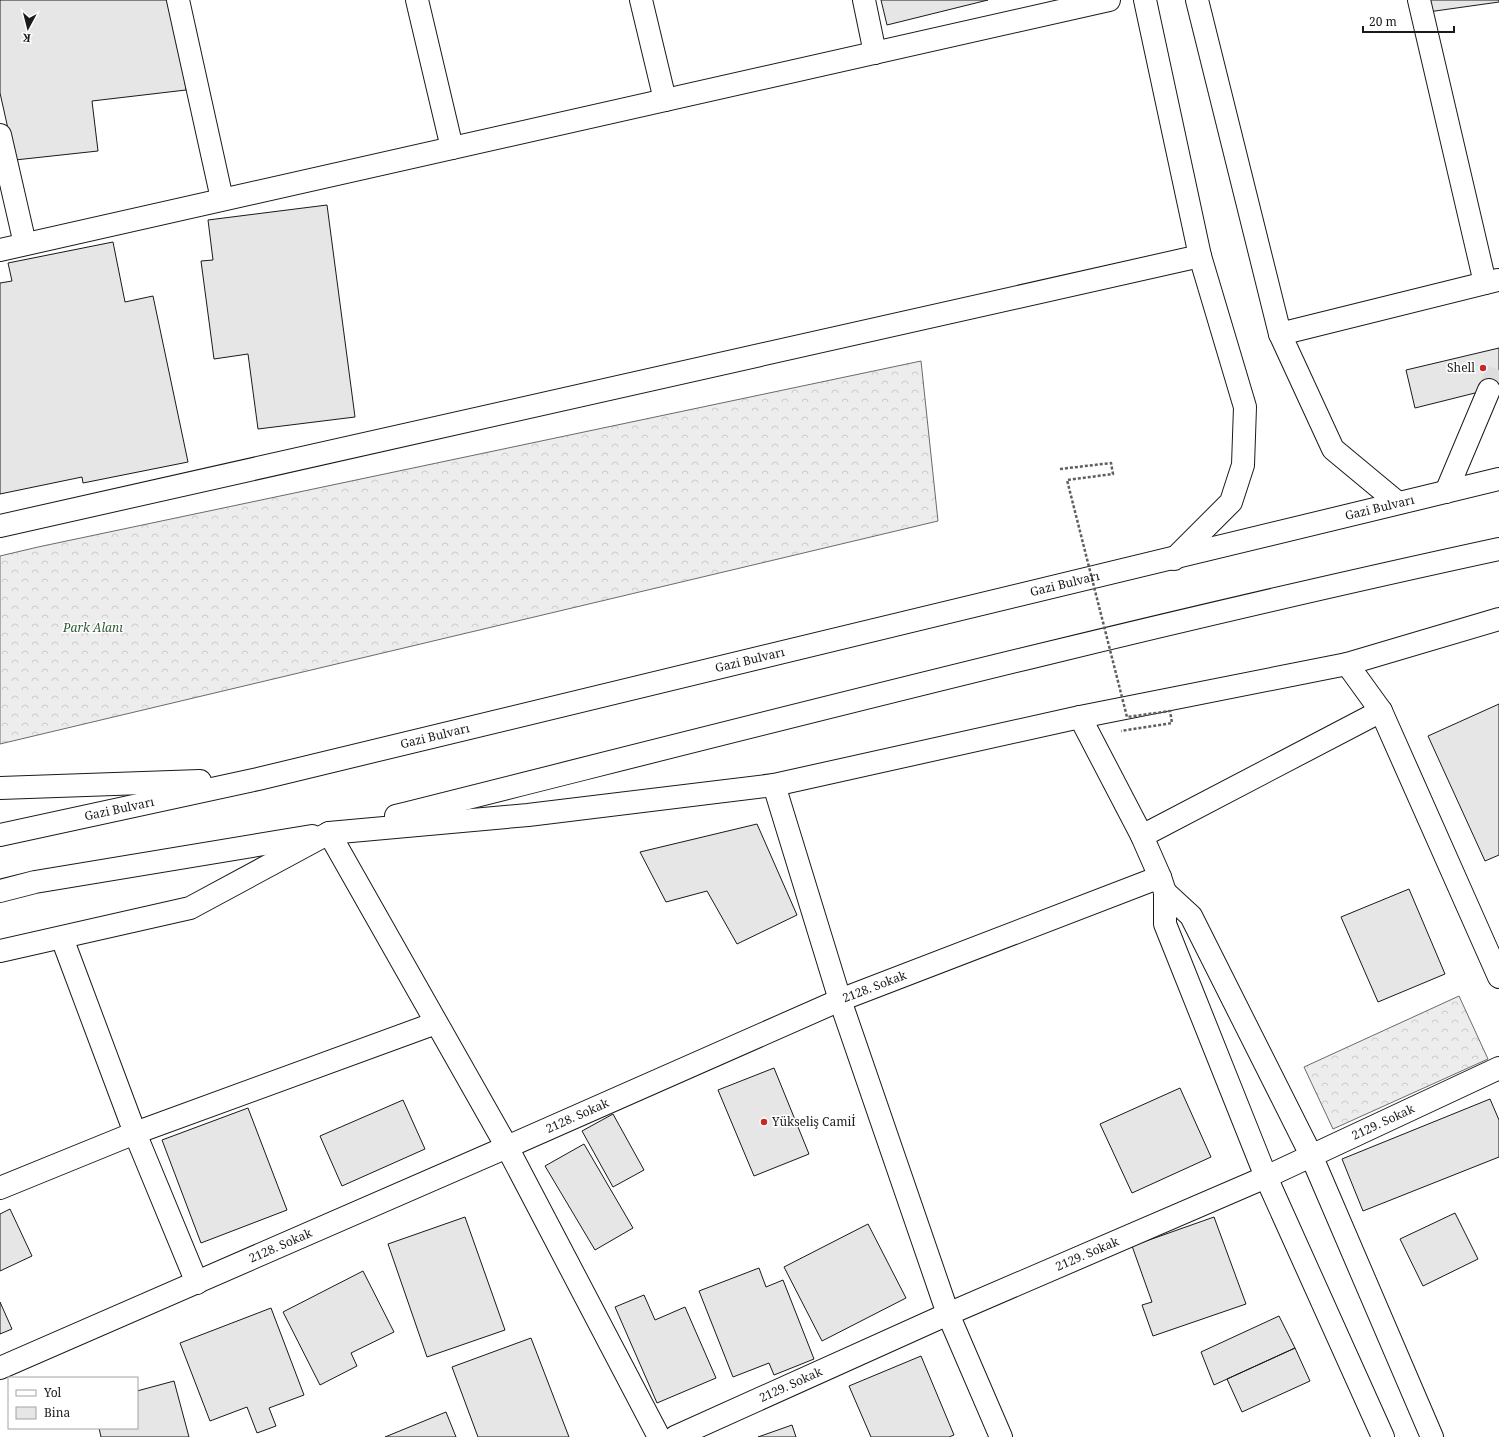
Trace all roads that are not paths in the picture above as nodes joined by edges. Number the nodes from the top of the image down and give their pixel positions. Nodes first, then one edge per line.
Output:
1 (178, 0) edge
2 (417, 0) edge
3 (641, 0) edge
4 (864, 0) edge
5 (1110, 0) edge
6 (1145, 0) edge
7 (1197, 0) edge
8 (1419, 0) edge
9 (875, 53) junction
10 (665, 100) junction
11 (0, 135) edge
12 (452, 148) junction
13 (222, 199) junction
14 (25, 244) junction
15 (0, 250) edge
16 (1200, 256) junction
17 (1492, 282) edge
18 (1280, 334) junction
19 (1489, 390) tunnel mouth
20 (1499, 479) edge
21 (1446, 492) junction
22 (1398, 503) junction
23 (0, 526) edge
24 (1499, 549) edge
25 (1174, 559) junction
26 (1499, 619) edge
27 (1347, 664) junction
28 (1381, 711) junction
29 (1080, 717) junction
30 (258, 779) junction
31 (774, 785) junction
32 (0, 788) edge
33 (329, 833) junction
34 (0, 835) edge
35 (1142, 836) junction
36 (1162, 884) junction
37 (0, 891) edge
38 (62, 938) junction
39 (0, 951) edge
40 (1499, 977) edge
41 (840, 1000) junction
42 (436, 1022) junction
43 (1499, 1068) edge
44 (135, 1133) junction
45 (507, 1148) junction
46 (1311, 1155) junction
47 (1266, 1177) junction
48 (0, 1188) edge
49 (197, 1283) junction
50 (948, 1314) junction
51 (0, 1368) edge
52 (685, 1435) edge
53 (659, 1437) edge
54 (1001, 1437) edge
55 (1383, 1437) edge
56 (1432, 1437) edge

1 - 13 main road
2 - 12 main road
3 - 10 main road
4 - 9 main road
5 - 9 main road
6 - 16 main road
7 - 18 main road
8 - 17 main road
9 - 10 main road
10 - 12 main road
11 - 14 main road
12 - 13 main road
13 - 14 main road
14 - 15 main road
16 - 23 main road
16 - 25 main road
17 - 18 main road
18 - 22 main road
19 - 21 main road
20 - 21 main road, Gazi Bulvarı
21 - 22 main road, Gazi Bulvarı
22 - 25 main road, Gazi Bulvarı
24 - 33 main road
25 - 30 main road, Gazi Bulvarı
26 - 27 main road
27 - 28 main road
27 - 29 main road
28 - 35 main road
28 - 40 main road
29 - 31 main road
29 - 35 main road
30 - 32 main road
30 - 34 main road, Gazi Bulvarı
31 - 33 main road
31 - 41 main road
33 - 37 main road
33 - 38 main road
33 - 42 main road
35 - 36 main road
36 - 41 main road, 2128. Sokak
36 - 46 main road
36 - 47 main road
38 - 39 main road
38 - 44 main road
41 - 45 main road, 2128. Sokak
41 - 50 main road
42 - 44 main road
42 - 45 main road
43 - 46 main road, 2129. Sokak
44 - 48 main road
44 - 49 main road
45 - 49 main road, 2128. Sokak
45 - 53 main road
46 - 47 main road, 2129. Sokak
46 - 56 main road
47 - 50 main road, 2129. Sokak
47 - 55 main road
49 - 51 main road, 2128. Sokak
50 - 52 main road, 2129. Sokak
50 - 54 main road

